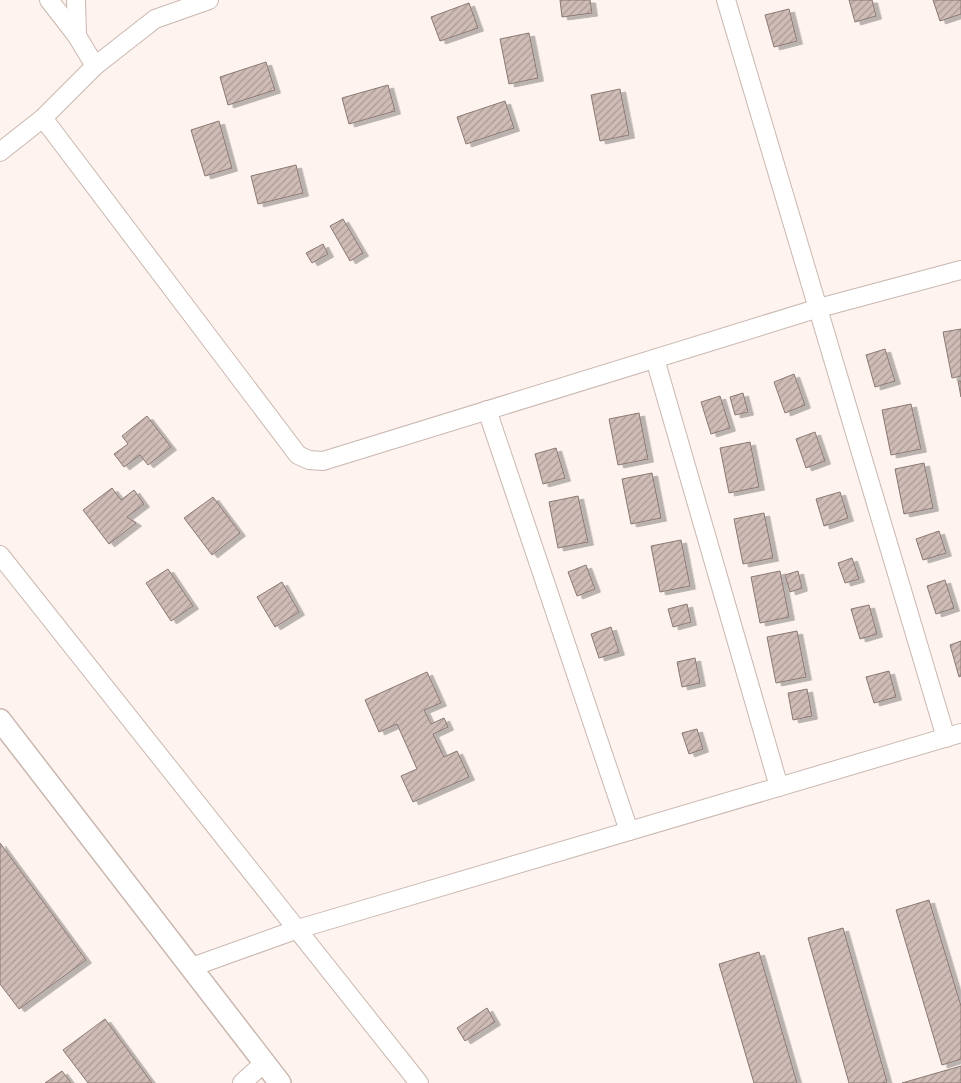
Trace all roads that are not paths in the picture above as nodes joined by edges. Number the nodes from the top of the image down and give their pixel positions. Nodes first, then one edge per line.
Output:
1 (49, 0) edge
2 (76, 0) edge
3 (209, 0) edge
4 (726, 0) edge
5 (77, 36) junction
6 (95, 66) junction
7 (43, 118) junction
8 (0, 152) edge
9 (961, 270) edge
10 (819, 308) junction
11 (655, 359) junction
12 (487, 410) junction
13 (0, 555) edge
14 (0, 720) edge
15 (954, 735) edge
16 (780, 787) junction
17 (630, 831) junction
18 (298, 928) junction
19 (192, 967) junction
20 (265, 1062) junction
21 (242, 1083) edge
22 (280, 1083) edge
23 (419, 1083) edge

1 - 5 street
2 - 5 street
3 - 6 street
4 - 10 street
5 - 6 street
6 - 7 street
7 - 8 street
7 - 12 street
9 - 10 street
10 - 11 street
10 - 15 street
11 - 12 street
11 - 16 street
12 - 17 street
13 - 18 street
14 - 19 street
15 - 16 street
16 - 17 street
17 - 18 street
18 - 19 street
18 - 23 street
19 - 20 street
20 - 21 street
20 - 22 street

